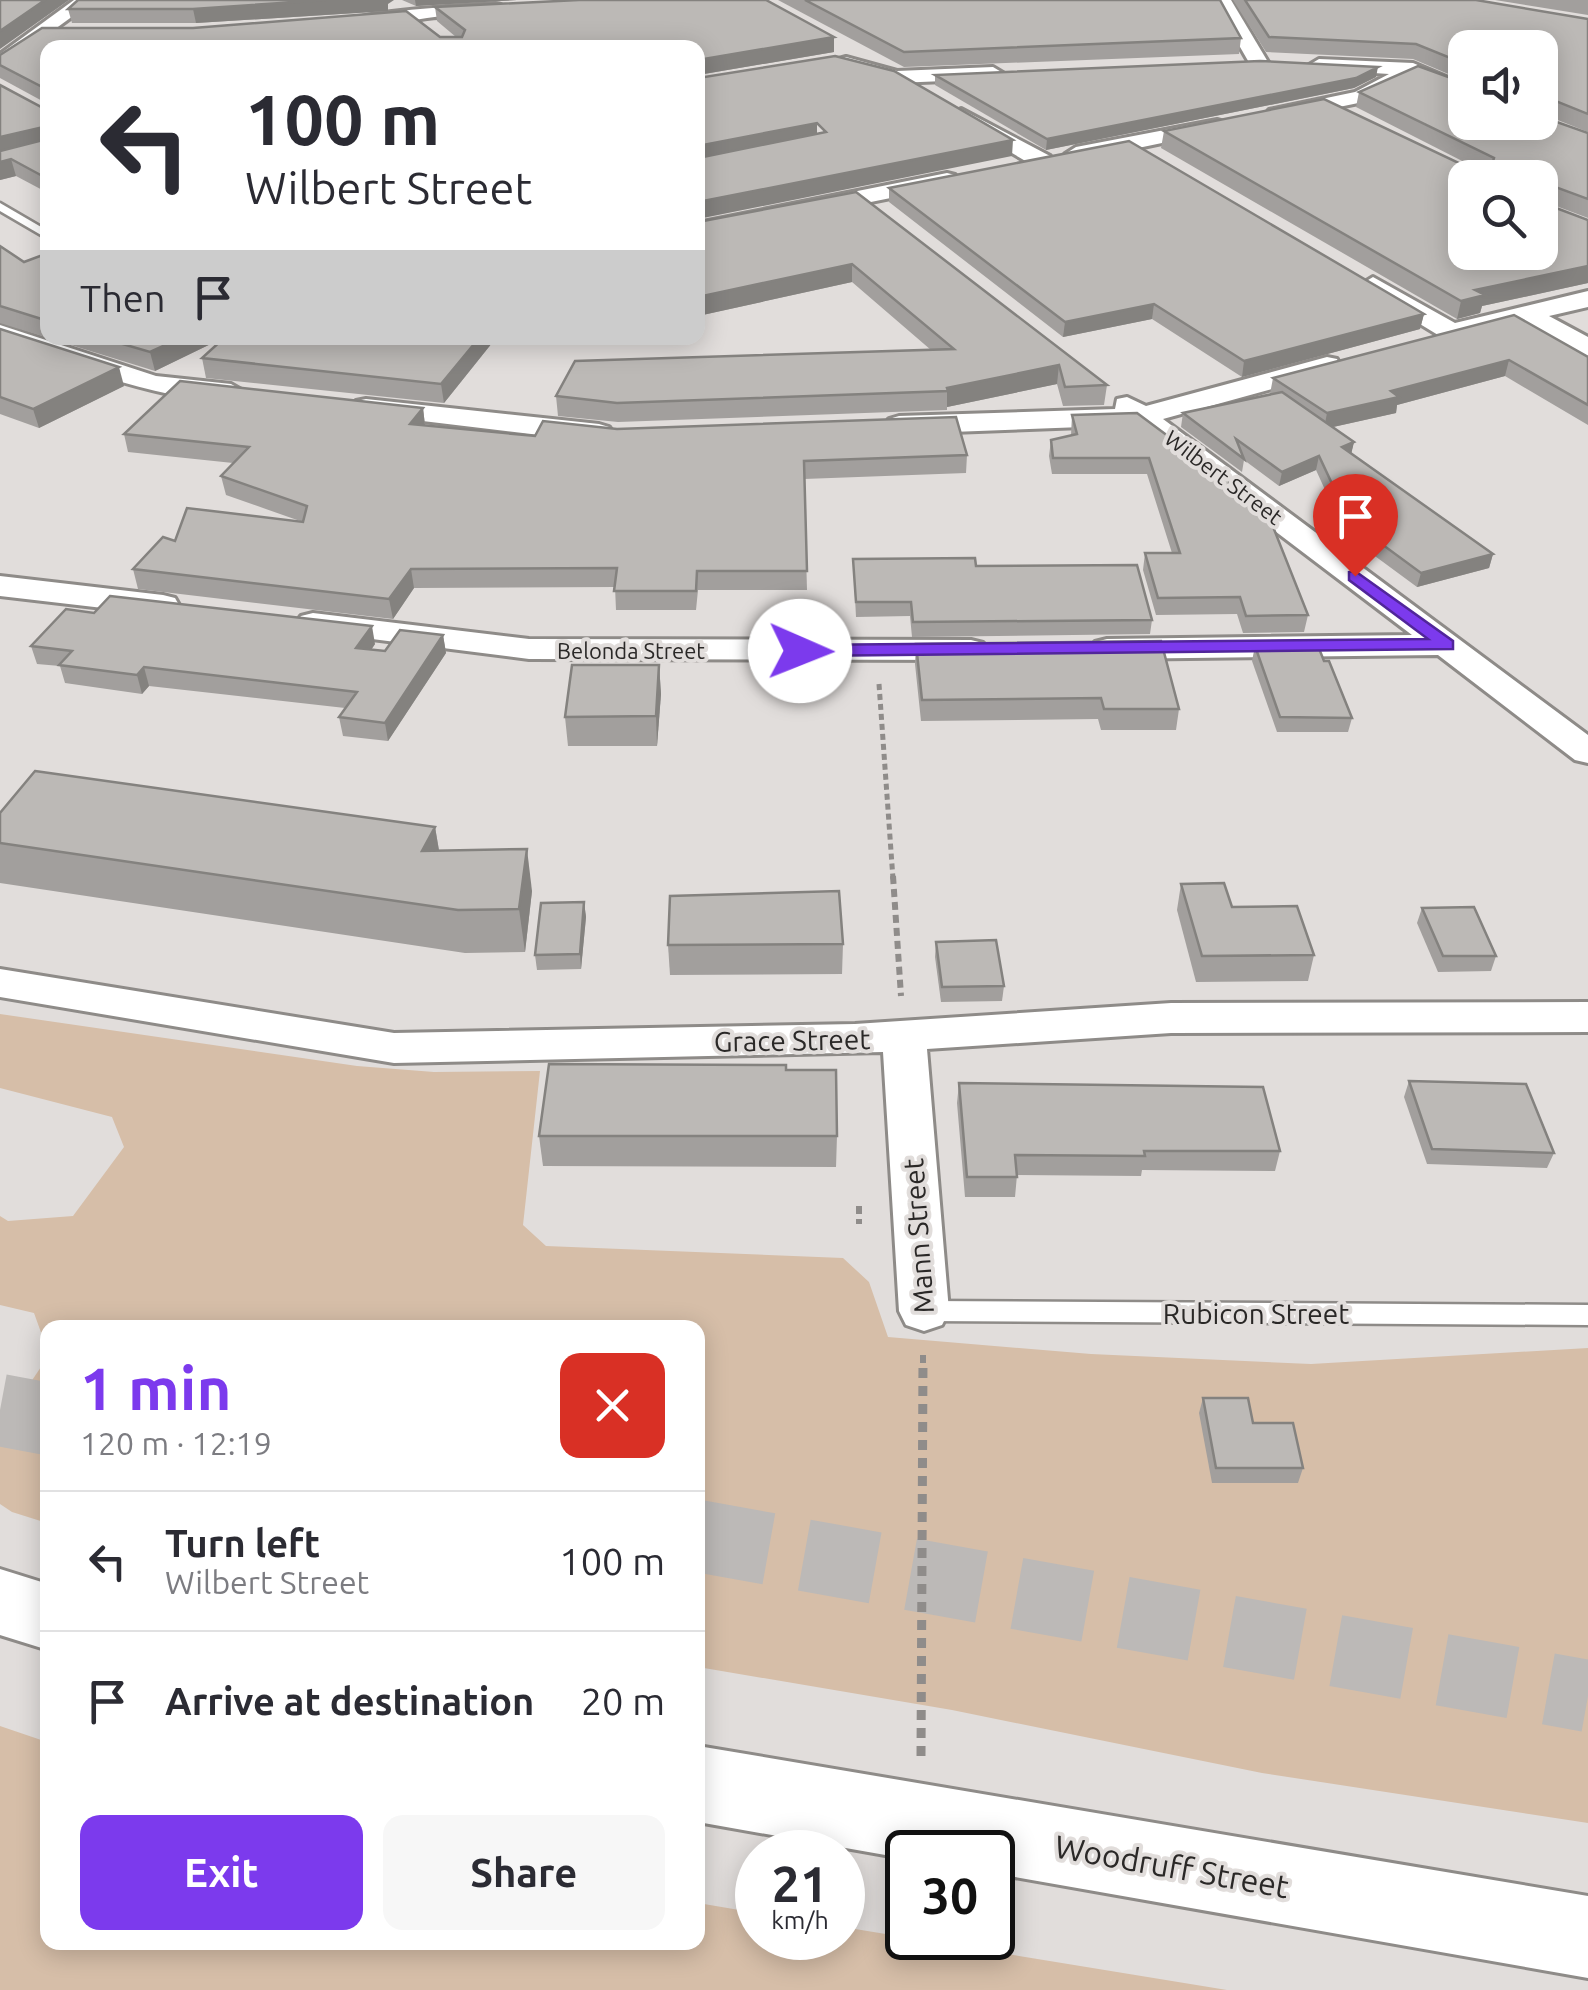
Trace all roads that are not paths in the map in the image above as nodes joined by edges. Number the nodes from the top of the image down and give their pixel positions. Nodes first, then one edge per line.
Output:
1 (86, 0) edge
2 (390, 0) edge
3 (1222, 0) edge
4 (507, 8) edge
5 (412, 16) junction
6 (341, 24) edge
7 (40, 33) junction
8 (79, 33) edge
9 (441, 37) edge
10 (834, 40) edge
11 (0, 63) edge
12 (815, 66) edge
13 (1413, 70) junction
14 (1010, 72) edge
15 (896, 77) junction
16 (1448, 85) edge
17 (1324, 104) junction
18 (1358, 120) edge
19 (1130, 143) junction
20 (1042, 161) junction
21 (1164, 163) edge
22 (1006, 168) edge
23 (970, 176) edge
24 (863, 198) junction
25 (0, 206) edge
26 (894, 222) edge
27 (705, 229) edge
28 (40, 231) edge
29 (1350, 272) edge
30 (1588, 299) edge
31 (1526, 314) junction
32 (1452, 332) junction
33 (0, 334) edge
34 (1414, 342) edge
35 (1588, 348) edge
36 (1357, 357) edge
37 (1111, 392) edge
38 (250, 394) edge
39 (347, 405) edge
40 (1142, 416) junction
41 (870, 426) edge
42 (618, 435) edge
43 (0, 586) edge
44 (196, 609) edge
45 (274, 618) edge
46 (1446, 645) junction
47 (1073, 649) edge
48 (995, 650) edge
49 (1588, 752) edge
50 (0, 982) edge
51 (1588, 1017) edge
52 (904, 1037) junction
53 (924, 1310) joint
54 (1588, 1315) edge
55 (0, 1602) edge
56 (40, 1614) edge
57 (705, 1785) edge
58 (1588, 1937) edge

1 - 7 street
2 - 5 street
3 - 13 street
4 - 5 street
5 - 6 street
5 - 9 street
7 - 8 street
7 - 11 street
10 - 15 street
12 - 15 street
13 - 16 street
13 - 17 street
14 - 15 street
15 - 20 street
17 - 18 street
17 - 19 street
19 - 20 street
19 - 21 street
20 - 22 street
23 - 24 street
24 - 26 street
24 - 27 street
25 - 28 lane
29 - 32 street
30 - 31 street
31 - 32 street
31 - 35 street
32 - 34 street
33 - 38 street
36 - 40 street
37 - 40 street, Wilbert Street
39 - 42 street
40 - 41 street
40 - 46 street, Wilbert Street
43 - 44 street
45 - 48 street, Belonda Street
46 - 47 street
46 - 49 street, Wilbert Street
50 - 52 street, Grace Street
51 - 52 street, Grace Street
52 - 53 street, Mann Street
53 - 54 lane, Rubicon Street
55 - 56 street
57 - 58 street, Woodruff Street

